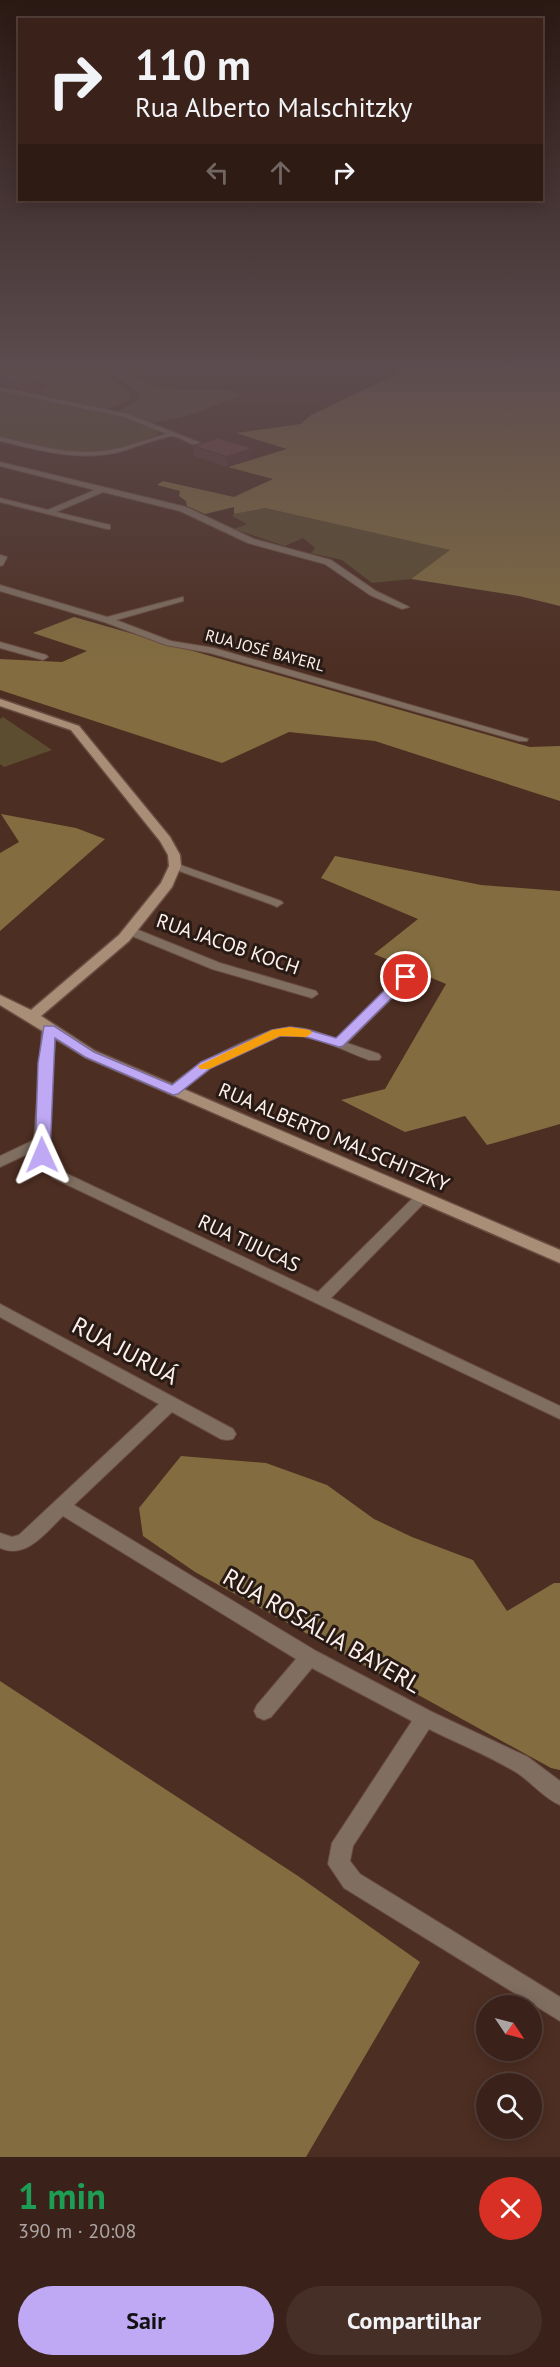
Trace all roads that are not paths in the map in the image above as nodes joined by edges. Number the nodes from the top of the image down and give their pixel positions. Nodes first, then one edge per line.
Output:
1 (7, 466) edge
2 (104, 489) junction
3 (0, 500) edge
4 (49, 512) junction
5 (107, 527) dead end
6 (0, 588) edge
7 (180, 599) dead end
8 (405, 607) dead end
9 (107, 620) junction
10 (0, 645) edge
11 (44, 657) dead end
12 (0, 702) edge
13 (523, 739) dead end
14 (175, 866) junction
15 (277, 903) dead end
16 (131, 931) junction
17 (406, 977) dead end
18 (312, 993) dead end
19 (2, 1001) edge
20 (32, 1016) junction
21 (49, 1029) junction
22 (339, 1043) junction
23 (374, 1057) dead end
24 (173, 1091) junction
25 (41, 1142) junction
26 (0, 1162) edge
27 (422, 1197) junction
28 (560, 1257) edge
29 (319, 1299) junction
30 (0, 1310) edge
31 (171, 1403) junction
32 (558, 1409) edge
33 (227, 1434) dead end
34 (61, 1506) junction
35 (0, 1540) edge
36 (309, 1656) junction
37 (264, 1711) dead end
38 (425, 1718) junction
39 (560, 1795) edge
40 (560, 2010) edge

1 - 2 street
2 - 4 street
2 - 8 street
3 - 4 street
4 - 5 street
6 - 9 street, RUA JOSÉ BAYERL
7 - 9 street
9 - 13 street, RUA JOSÉ BAYERL
10 - 11 street
12 - 14 street
14 - 15 street
14 - 16 street
16 - 18 street, RUA JACOB KOCH
16 - 20 street
17 - 22 street
19 - 20 street, RUA ALBERTO MALSCHITZKY
20 - 21 street, RUA ALBERTO MALSCHITZKY
21 - 24 street, RUA ALBERTO MALSCHITZKY
21 - 25 street, RUA TIJUCAS
22 - 23 street
22 - 24 street
24 - 27 street, RUA ALBERTO MALSCHITZKY
25 - 26 street
25 - 29 street, RUA TIJUCAS
27 - 28 street, RUA ALBERTO MALSCHITZKY
27 - 29 street
29 - 32 street, RUA TIJUCAS
30 - 31 street, RUA JURUÁ
31 - 33 street, RUA JURUÁ
31 - 34 street
34 - 35 street
34 - 36 street, RUA ROSÁLIA BAYERL
36 - 37 street
36 - 38 street, RUA ROSÁLIA BAYERL
38 - 39 street, RUA ROSÁLIA BAYERL
38 - 40 street

